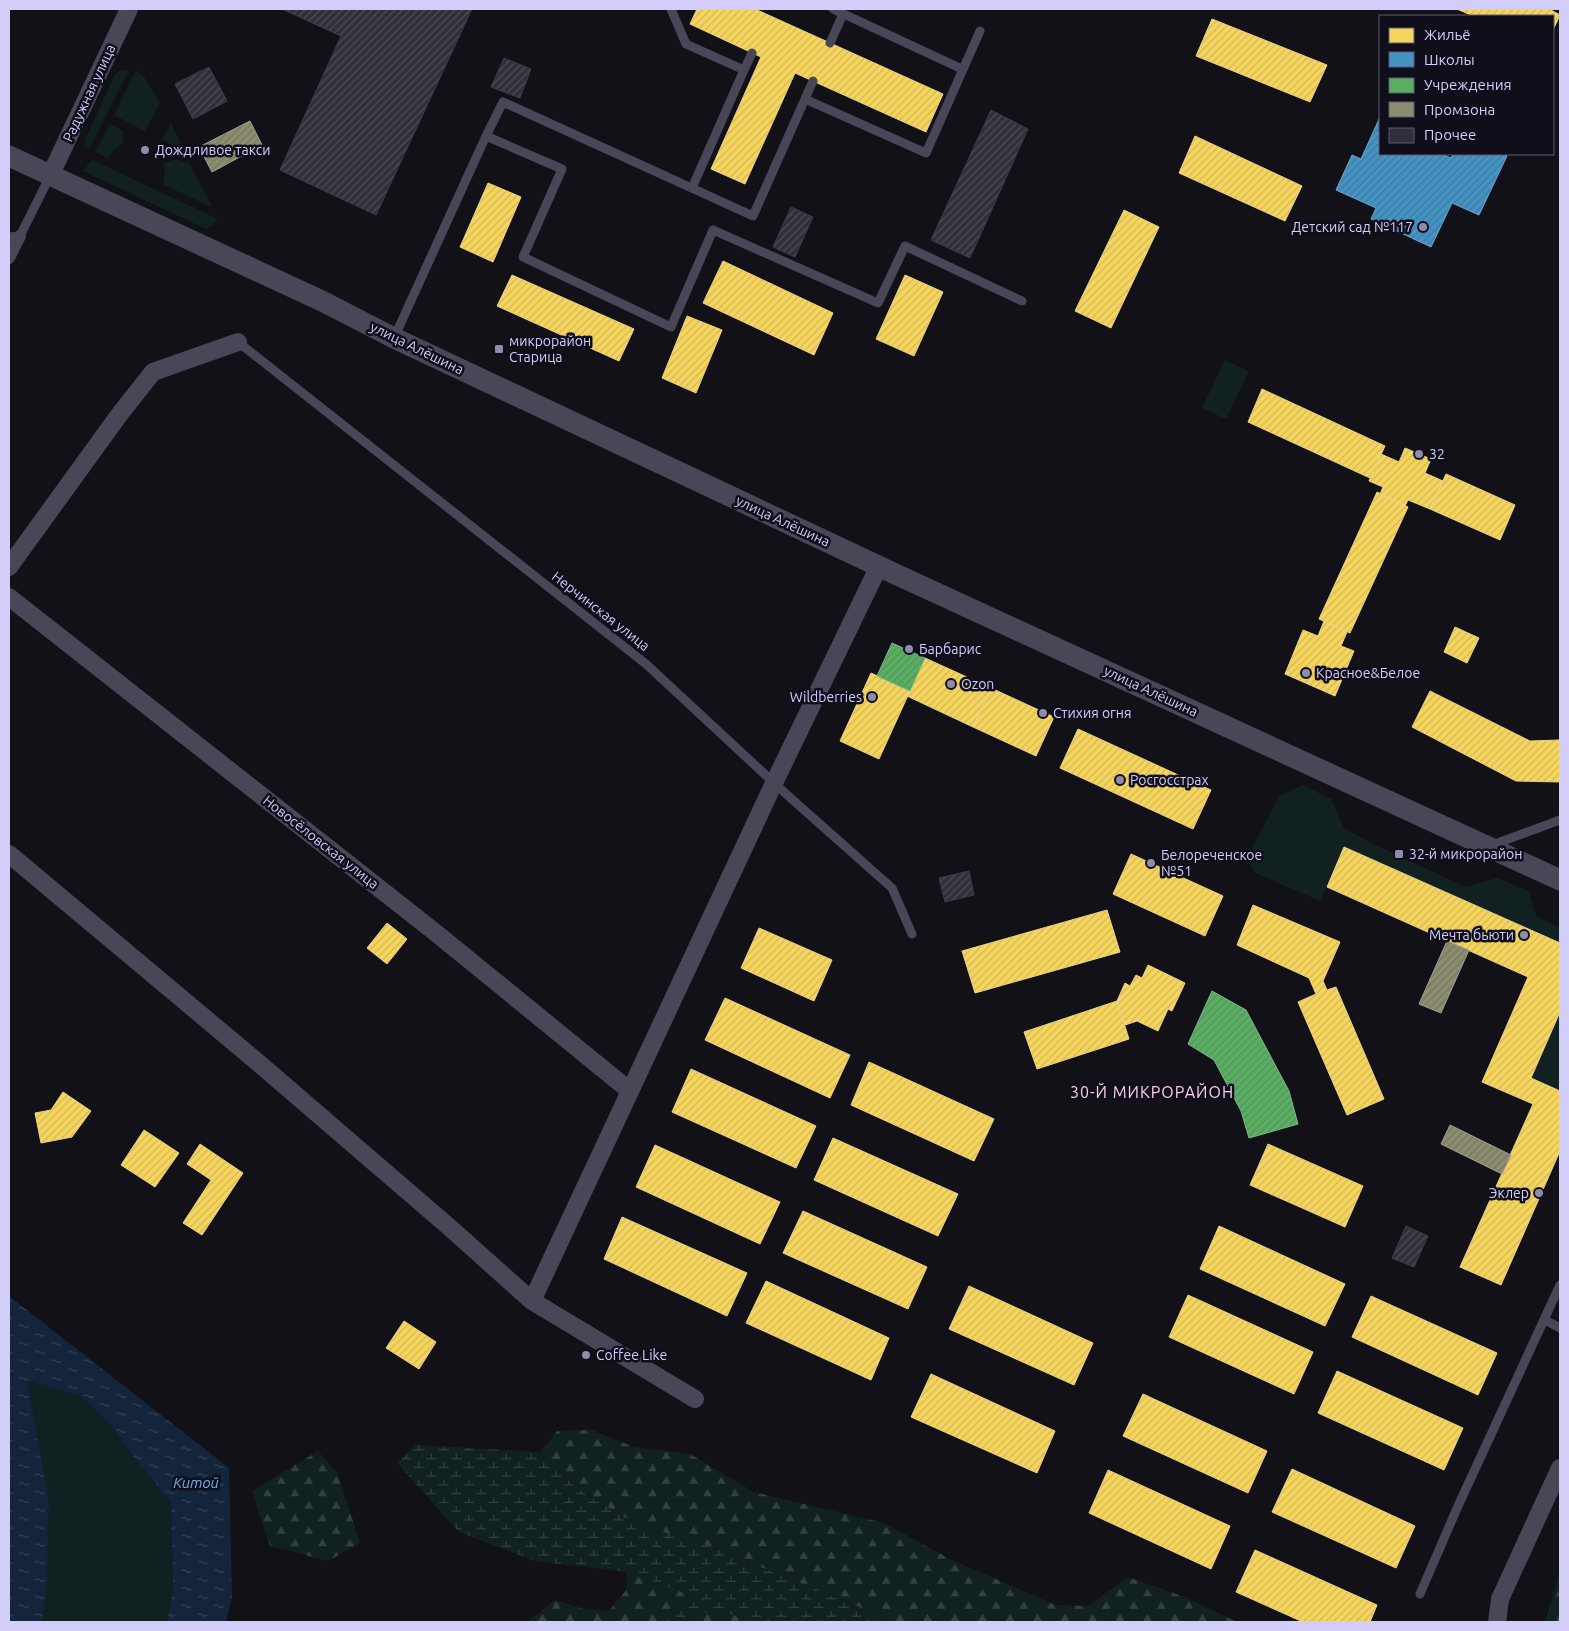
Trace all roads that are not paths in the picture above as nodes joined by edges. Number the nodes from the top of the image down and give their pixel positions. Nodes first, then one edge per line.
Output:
1 (129, 9) edge
2 (671, 9) edge
3 (833, 9) edge
4 (844, 14) junction
5 (980, 31) dead end
6 (830, 43) dead end
7 (752, 53) dead end
8 (962, 69) junction
9 (744, 70) junction
10 (813, 81) dead end
11 (805, 99) junction
12 (486, 136) junction
13 (9, 156) edge
14 (50, 176) junction
15 (692, 188) junction
16 (14, 236) edge
17 (9, 258) edge
18 (1022, 301) dead end
19 (394, 338) junction
20 (238, 342) joint
21 (879, 566) junction
22 (9, 567) edge
23 (9, 597) edge
24 (774, 783) junction
25 (1560, 820) edge
26 (1487, 847) junction
27 (9, 854) edge
28 (1560, 880) edge
29 (912, 934) dead end
30 (630, 1090) junction
31 (1560, 1285) edge
32 (532, 1301) junction
33 (1545, 1320) junction
34 (1560, 1328) edge
35 (695, 1399) dead end
36 (1560, 1468) edge
37 (1420, 1594) dead end
38 (1494, 1614) edge

1 - 14 street, Радужная улица
2 - 9 lane
3 - 4 lane
4 - 6 lane
4 - 8 lane
5 - 8 lane
7 - 9 lane
8 - 11 lane
9 - 15 lane
10 - 11 lane
11 - 15 lane
12 - 15 lane
12 - 18 lane
12 - 19 lane
13 - 14 street, улица Алёшина
14 - 16 lane
14 - 19 street, улица Алёшина
16 - 17 street
19 - 21 street, улица Алёшина
20 - 22 street
20 - 24 lane, Нерчинская улица
21 - 24 street
21 - 26 street, улица Алёшина
23 - 30 street, Новосёловская улица
24 - 29 lane, Нерчинская улица
24 - 30 street
25 - 26 lane
26 - 28 street, улица Алёшина
27 - 32 street
30 - 32 street
31 - 33 lane
32 - 35 street
33 - 34 lane
33 - 37 lane
36 - 38 street

